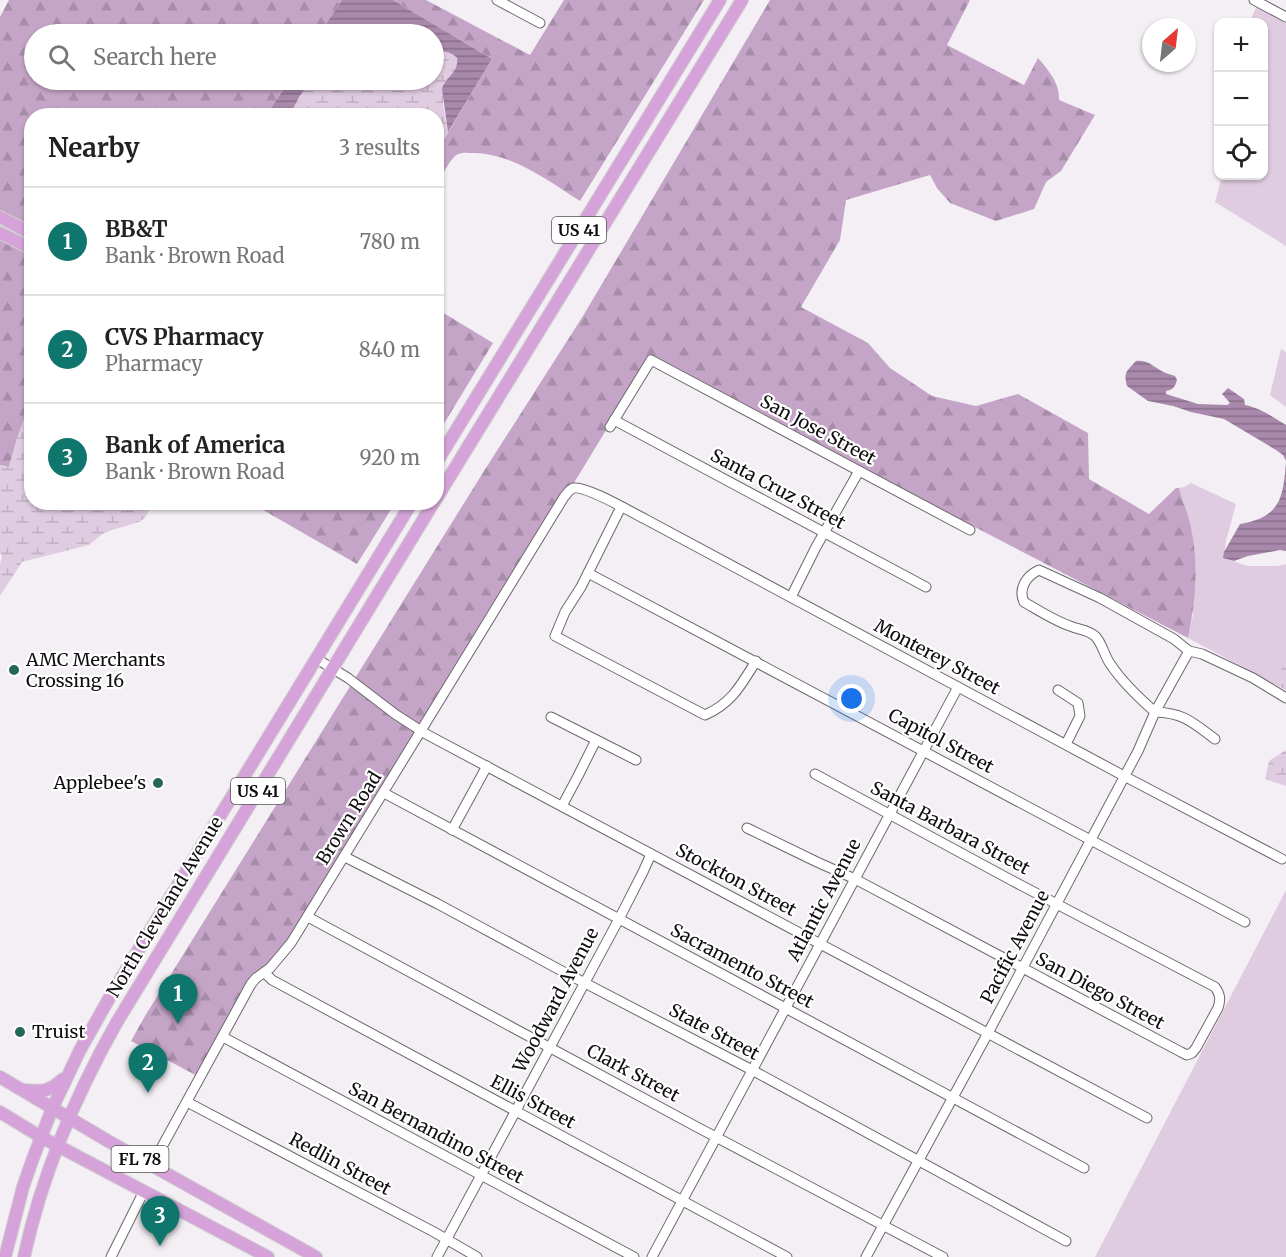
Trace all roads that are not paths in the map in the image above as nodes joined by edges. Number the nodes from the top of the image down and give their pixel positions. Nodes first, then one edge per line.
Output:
1 (497, 0) edge
2 (720, 0) edge
3 (742, 0) edge
4 (1254, 0) edge
5 (516, 4) edge
6 (1286, 17) edge
7 (540, 23) dead end
8 (0, 217) edge
9 (24, 230) edge
10 (0, 233) edge
11 (24, 245) edge
12 (543, 324) junction
13 (612, 424) joint
14 (444, 449) edge
15 (444, 459) edge
16 (859, 471) junction
17 (444, 486) edge
18 (576, 488) joint
19 (621, 507) junction
20 (407, 510) edge
21 (424, 510) edge
22 (429, 510) edge
23 (970, 530) dead end
24 (824, 533) junction
25 (412, 538) junction
26 (588, 573) junction
27 (926, 587) dead end
28 (791, 597) junction
29 (1189, 651) junction
30 (317, 659) junction
31 (756, 661) junction
32 (332, 669) junction
33 (958, 687) junction
34 (1058, 690) dead end
35 (1286, 698) edge
36 (1155, 712) junction
37 (551, 717) dead end
38 (421, 731) junction
39 (596, 740) junction
40 (1215, 740) dead end
41 (1066, 744) junction
42 (923, 750) junction
43 (636, 760) dead end
44 (487, 766) junction
45 (815, 774) dead end
46 (1124, 776) junction
47 (384, 793) junction
48 (562, 806) junction
49 (890, 814) junction
50 (747, 828) dead end
51 (452, 830) junction
52 (1090, 840) junction
53 (204, 843) junction
54 (651, 854) junction
55 (345, 857) junction
56 (1282, 859) dead end
57 (855, 879) junction
58 (168, 901) junction
59 (1056, 904) junction
60 (183, 913) junction
61 (308, 918) junction
62 (619, 919) junction
63 (1245, 922) dead end
64 (820, 944) junction
65 (1022, 968) junction
66 (265, 973) junction
67 (143, 978) junction
68 (584, 983) junction
69 (785, 1008) junction
70 (988, 1033) junction
71 (222, 1037) junction
72 (550, 1047) junction
73 (1181, 1052) joint
74 (752, 1070) junction
75 (68, 1075) junction
76 (0, 1077) edge
77 (20, 1089) junction
78 (953, 1097) junction
79 (188, 1102) junction
80 (52, 1109) junction
81 (515, 1111) junction
82 (0, 1112) edge
83 (68, 1118) junction
84 (1147, 1118) dead end
85 (41, 1137) junction
86 (716, 1137) junction
87 (57, 1145) junction
88 (919, 1161) junction
89 (152, 1165) junction
90 (1084, 1168) dead end
91 (481, 1175) junction
92 (144, 1191) junction
93 (682, 1201) junction
94 (883, 1226) junction
95 (447, 1240) junction
96 (1066, 1241) dead end
97 (4, 1257) edge
98 (24, 1257) edge
99 (111, 1257) edge
100 (268, 1257) edge
101 (316, 1257) edge
102 (437, 1257) edge
103 (477, 1257) edge
104 (634, 1257) edge
105 (652, 1257) edge
106 (787, 1257) edge
107 (866, 1257) edge
108 (943, 1257) edge

1 - 5 street
2 - 14 main road, US 41
3 - 12 main road, US 41
4 - 6 street
5 - 7 street
8 - 9 main road
10 - 11 main road
12 - 15 main road
12 - 17 main road, US 41
13 - 16 street, San Jose Street
13 - 24 street, Santa Cruz Street
16 - 23 street, San Jose Street
16 - 24 street
18 - 19 street, Monterey Street
18 - 38 street, Brown Road
19 - 26 street
19 - 28 street, Monterey Street
20 - 30 main road, North Cleveland Avenue / US 41
21 - 25 main road
22 - 25 main road, North Cleveland Avenue / US 41
24 - 27 street, Santa Cruz Street
24 - 28 street
25 - 32 main road, North Cleveland Avenue / US 41
26 - 31 street, Capitol Street
26 - 31 street
28 - 33 street, Monterey Street
29 - 35 street
29 - 36 street, Pacific Avenue
29 - 36 street
30 - 32 street, Stockton Street
30 - 53 main road, North Cleveland Avenue / US 41
31 - 42 street, Capitol Street
32 - 38 street, Stockton Street
32 - 60 main road, North Cleveland Avenue / US 41
33 - 41 street, Monterey Street
33 - 42 street, Atlantic Avenue
34 - 41 street
36 - 40 street
36 - 46 street, Pacific Avenue
37 - 39 street
38 - 44 street, Stockton Street
38 - 47 street, Brown Road
39 - 43 street
39 - 48 street
41 - 46 street, Monterey Street
42 - 49 street, Atlantic Avenue
42 - 52 street, Capitol Street
44 - 48 street, Stockton Street
44 - 51 street
45 - 49 street, Santa Barbara Street
46 - 52 street, Pacific Avenue
46 - 56 street, Monterey Street
47 - 51 street, Sacramento Street
47 - 55 street, Brown Road
48 - 54 street, Stockton Street
49 - 57 street, Atlantic Avenue
49 - 59 street, Santa Barbara Street
50 - 57 street, San Diego Street
51 - 62 street, Sacramento Street
52 - 59 street, Pacific Avenue
52 - 63 street, Capitol Street
53 - 58 main road, North Cleveland Avenue / US 41
53 - 60 main road
54 - 62 street, Woodward Avenue
54 - 64 street, Stockton Street
55 - 61 street, Brown Road
55 - 68 street, State Street
57 - 64 street, Atlantic Avenue
57 - 65 street, San Diego Street
58 - 67 main road
58 - 75 main road, North Cleveland Avenue / US 41
59 - 65 street, Pacific Avenue
59 - 73 street, Santa Barbara Street
60 - 67 main road, North Cleveland Avenue / US 41
61 - 66 street, Brown Road
61 - 72 street, Clark Street
62 - 68 street, Woodward Avenue
62 - 69 street, Sacramento Street
64 - 69 street, Atlantic Avenue
64 - 70 street, Stockton Street
65 - 70 street, Pacific Avenue
65 - 73 street, San Diego Street
66 - 71 street, Brown Road
66 - 81 street, Ellis Street
67 - 83 main road, North Cleveland Avenue / US 41
68 - 72 street, Woodward Avenue
68 - 74 street, State Street
69 - 74 street, Atlantic Avenue
69 - 78 street, Sacramento Street
70 - 78 street, Pacific Avenue
70 - 84 street, Stockton Street
71 - 79 street, Brown Road
71 - 91 street, San Bernandino Street
72 - 81 street, Woodward Avenue
72 - 86 street, Clark Street
74 - 86 street, Atlantic Avenue
74 - 88 street, State Street
75 - 77 main road
75 - 80 main road, North Cleveland Avenue / US 41
76 - 77 main road, FL 78
77 - 80 main road, FL 78
78 - 88 street, Pacific Avenue
78 - 90 street, Sacramento Street
79 - 89 street, Brown Road
79 - 95 street, Redlin Street
80 - 83 main road, FL 78
80 - 85 main road, North Cleveland Avenue / US 41
81 - 91 street, Woodward Avenue
81 - 93 street, Ellis Street
82 - 85 main road, FL 78
83 - 87 main road, North Cleveland Avenue / US 41
83 - 89 main road, FL 78
85 - 87 main road, FL 78
85 - 97 main road, North Cleveland Avenue / US 41
86 - 93 street, Atlantic Avenue
86 - 94 street, Clark Street
87 - 92 main road, FL 78
87 - 98 main road, North Cleveland Avenue / US 41
88 - 94 street, Pacific Avenue
88 - 96 street, State Street
89 - 101 main road, FL 78
91 - 95 street, Woodward Avenue
91 - 104 street, San Bernandino Street
92 - 99 street
92 - 100 main road, FL 78
93 - 105 street, Atlantic Avenue
93 - 106 street, Ellis Street
94 - 107 street, Pacific Avenue
94 - 108 street, Clark Street
95 - 102 street, Woodward Avenue
95 - 103 street, Redlin Street

